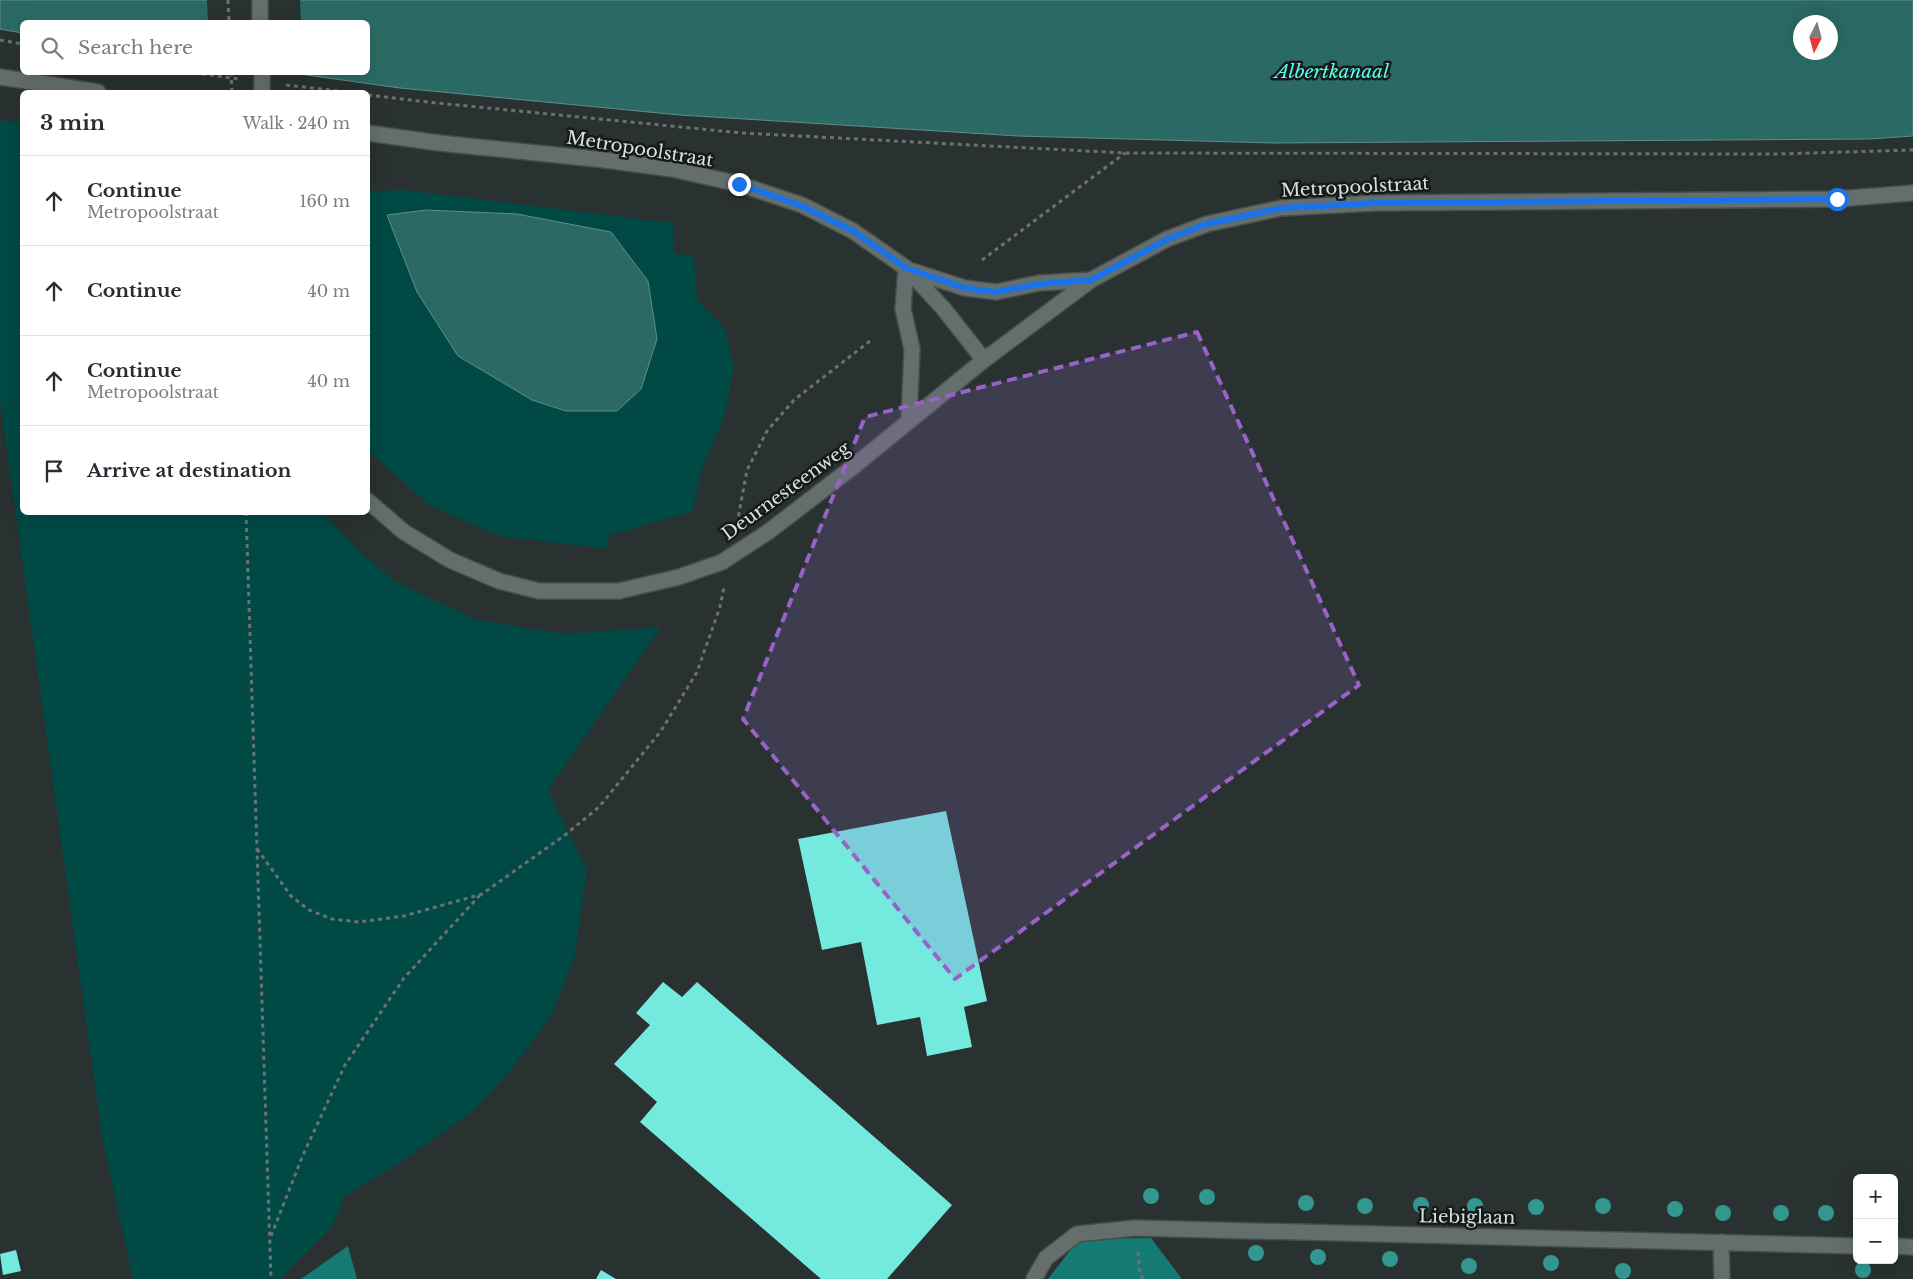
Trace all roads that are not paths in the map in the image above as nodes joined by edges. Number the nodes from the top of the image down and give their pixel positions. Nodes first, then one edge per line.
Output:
1 (260, 0) edge
2 (260, 20) edge
3 (262, 75) edge
4 (0, 77) edge
5 (85, 90) edge
6 (262, 90) edge
7 (370, 133) edge
8 (1913, 193) edge
9 (906, 268) junction
10 (1091, 280) junction
11 (984, 360) junction
12 (909, 420) junction
13 (370, 503) edge
14 (1721, 1242) junction
15 (1853, 1246) edge
16 (1898, 1246) edge
17 (1913, 1247) edge
18 (1034, 1279) edge
19 (1722, 1279) edge

1 - 2 street
3 - 6 street, bridge
4 - 5 street
7 - 9 street, Metropoolstraat
8 - 10 street, Metropoolstraat
9 - 10 street
9 - 11 street, Metropoolstraat
9 - 12 street
10 - 11 street, Metropoolstraat
11 - 12 street, Deurnesteenweg
12 - 13 street, Deurnesteenweg, bridge
14 - 15 street, Liebiglaan
14 - 18 street, Liebiglaan
14 - 19 street
16 - 17 street

